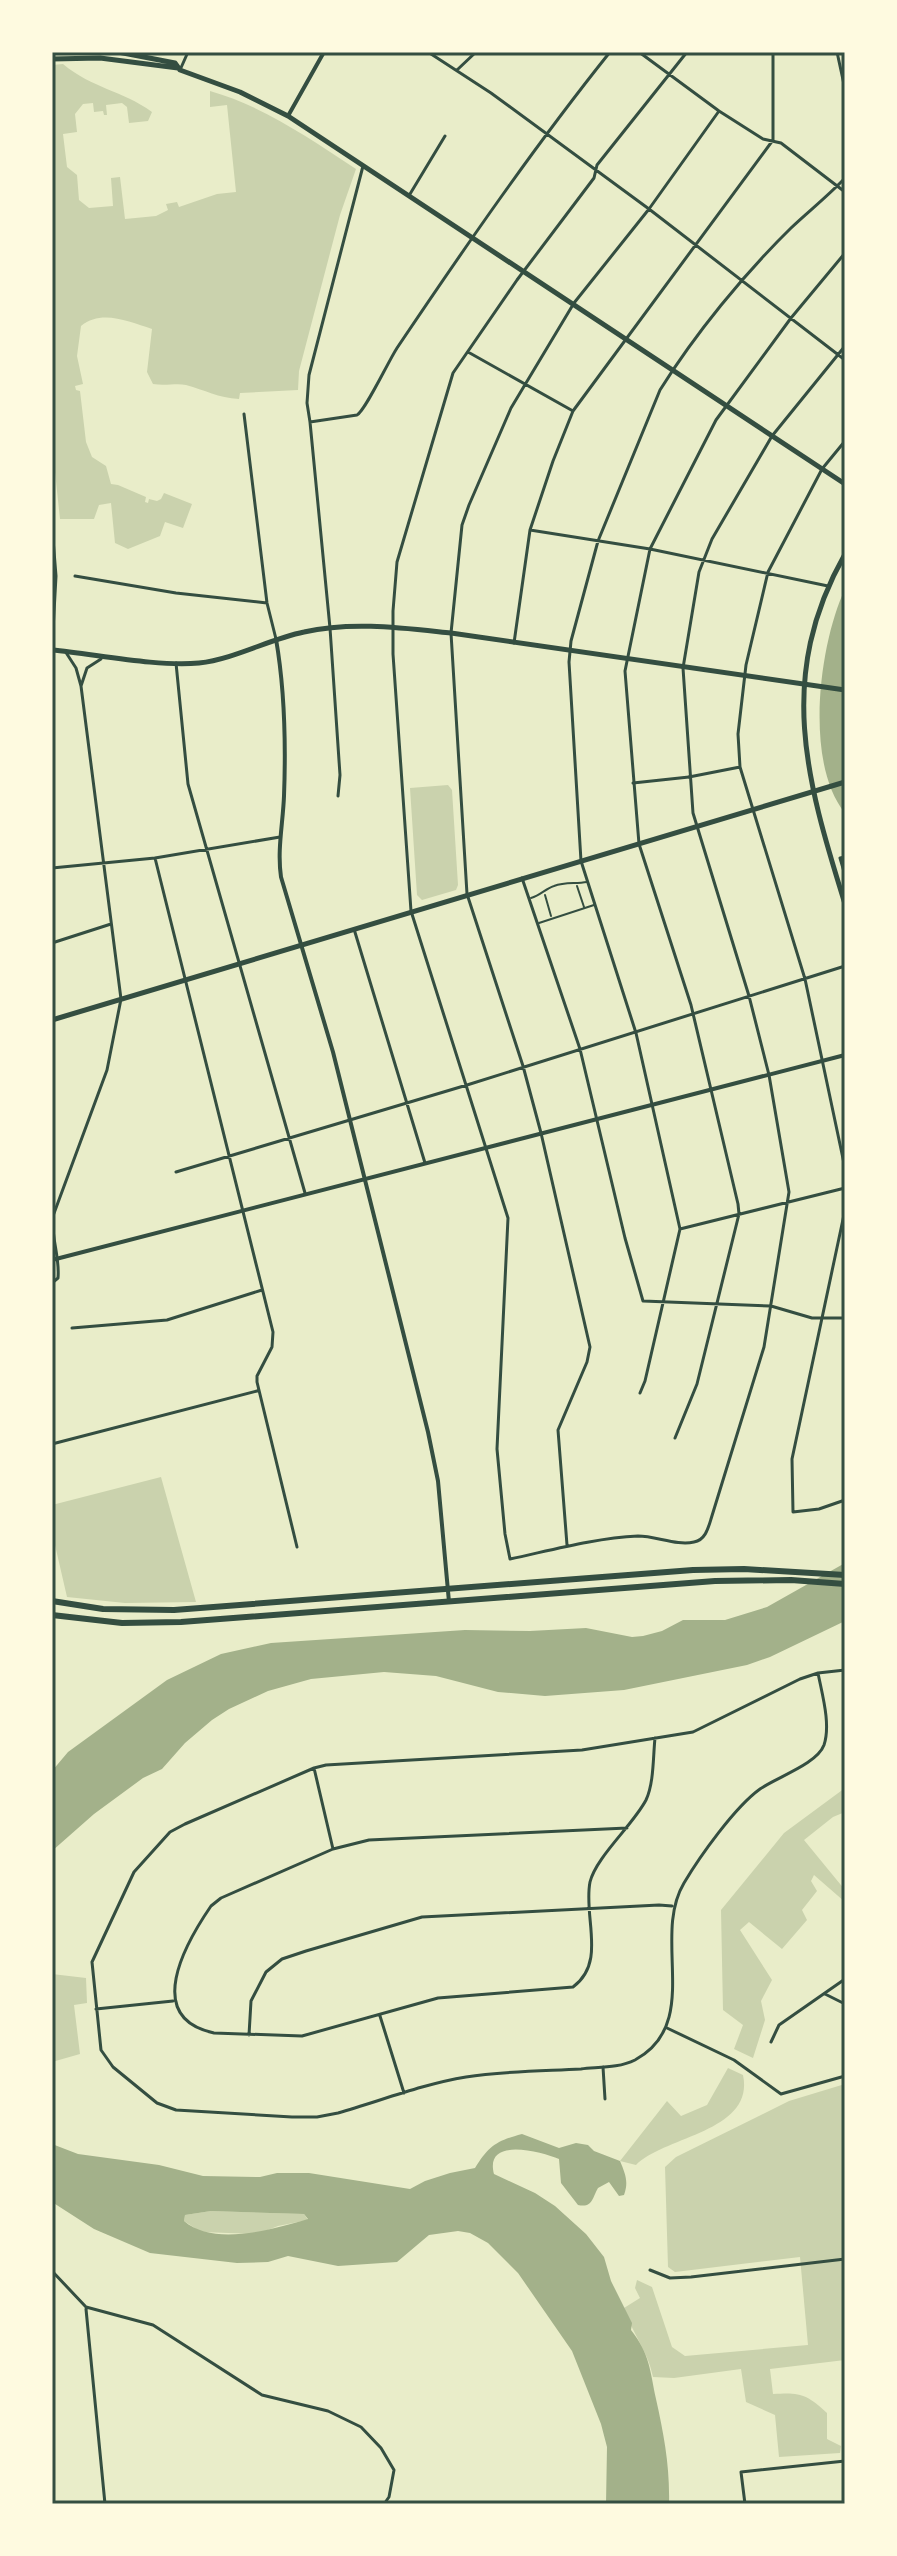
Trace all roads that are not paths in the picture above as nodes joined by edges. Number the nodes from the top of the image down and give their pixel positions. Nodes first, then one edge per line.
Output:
1 (118, 52) edge
2 (188, 52) edge
3 (324, 52) edge
4 (428, 52) edge
5 (476, 52) edge
6 (610, 52) edge
7 (639, 52) edge
8 (687, 52) edge
9 (773, 52) edge
10 (837, 52) edge
11 (52, 59) edge
12 (177, 67) junction
13 (457, 70) junction
14 (668, 75) junction
15 (845, 89) edge
16 (719, 111) junction
17 (288, 116) junction
18 (546, 133) junction
19 (445, 136) dead end
20 (773, 140) junction
21 (363, 166) junction
22 (596, 172) junction
23 (845, 178) edge
24 (837, 186) junction
25 (845, 192) edge
26 (409, 196) junction
27 (649, 209) junction
28 (472, 237) junction
29 (696, 246) junction
30 (845, 253) edge
31 (524, 272) junction
32 (743, 281) junction
33 (574, 303) junction
34 (791, 318) junction
35 (625, 338) junction
36 (845, 346) edge
37 (467, 351) junction
38 (838, 354) junction
39 (845, 360) edge
40 (673, 371) junction
41 (523, 384) junction
42 (725, 405) junction
43 (573, 411) junction
44 (244, 414) dead end
45 (310, 422) junction
46 (772, 436) junction
47 (845, 441) edge
48 (822, 469) junction
49 (845, 484) edge
50 (530, 530) junction
51 (52, 539) edge
52 (598, 541) junction
53 (650, 549) junction
54 (845, 554) edge
55 (703, 559) junction
56 (768, 572) junction
57 (75, 576) dead end
58 (828, 586) junction
59 (267, 603) junction
60 (330, 628) junction
61 (392, 628) junction
62 (52, 630) edge
63 (451, 633) junction
64 (276, 639) junction
65 (514, 643) junction
66 (52, 650) edge
67 (65, 651) junction
68 (569, 651) junction
69 (112, 656) junction
70 (628, 660) junction
71 (176, 663) junction
72 (683, 668) junction
73 (745, 676) junction
74 (803, 684) junction
75 (81, 686) junction
76 (845, 690) edge
77 (740, 767) junction
78 (689, 777) junction
79 (845, 782) edge
80 (633, 783) junction
81 (813, 792) junction
82 (338, 796) dead end
83 (753, 810) junction
84 (695, 827) junction
85 (280, 837) junction
86 (639, 844) junction
87 (206, 848) junction
88 (845, 857) edge
89 (155, 858) junction
90 (581, 861) junction
91 (102, 863) junction
92 (52, 868) edge
93 (845, 875) edge
94 (522, 878) junction
95 (587, 882) junction
96 (577, 884) junction
97 (467, 894) junction
98 (545, 894) junction
99 (530, 898) junction
100 (845, 904) edge
101 (594, 905) junction
102 (584, 908) junction
103 (411, 911) junction
104 (551, 918) junction
105 (538, 923) junction
106 (111, 924) junction
107 (354, 929) junction
108 (52, 943) edge
109 (300, 945) junction
110 (239, 965) junction
111 (845, 966) edge
112 (805, 979) junction
113 (185, 981) junction
114 (749, 996) junction
115 (121, 999) junction
116 (692, 1014) junction
117 (52, 1020) edge
118 (636, 1033) junction
119 (580, 1049) junction
120 (845, 1055) edge
121 (824, 1061) junction
122 (523, 1066) junction
123 (769, 1075) junction
124 (467, 1085) junction
125 (712, 1089) junction
126 (407, 1102) junction
127 (653, 1105) junction
128 (598, 1120) junction
129 (350, 1121) junction
130 (541, 1133) junction
131 (290, 1138) junction
132 (486, 1149) junction
133 (230, 1157) junction
134 (425, 1163) junction
135 (845, 1168) edge
136 (176, 1172) dead end
137 (365, 1178) junction
138 (845, 1188) edge
139 (305, 1193) junction
140 (789, 1202) junction
141 (242, 1210) junction
142 (845, 1210) edge
143 (739, 1214) junction
144 (680, 1229) junction
145 (54, 1259) edge
146 (52, 1283) edge
147 (262, 1290) junction
148 (663, 1303) junction
149 (718, 1303) junction
150 (771, 1306) junction
151 (845, 1318) edge
152 (822, 1319) junction
153 (72, 1328) dead end
154 (259, 1391) junction
155 (640, 1393) dead end
156 (675, 1438) dead end
157 (52, 1444) edge
158 (845, 1500) edge
159 (567, 1545) junction
160 (297, 1547) dead end
161 (845, 1575) edge
162 (845, 1584) edge
163 (448, 1588) junction
164 (52, 1599) edge
165 (449, 1602) junction
166 (52, 1617) edge
167 (845, 1670) edge
168 (818, 1673) junction
169 (655, 1738) junction
170 (314, 1768) junction
171 (627, 1828) junction
172 (333, 1849) junction
173 (673, 1906) junction
174 (590, 1908) junction
175 (845, 1979) edge
176 (825, 1994) junction
177 (173, 2001) junction
178 (845, 2004) edge
179 (96, 2009) junction
180 (380, 2016) junction
181 (667, 2028) junction
182 (249, 2035) junction
183 (771, 2042) dead end
184 (603, 2067) junction
185 (845, 2076) edge
186 (405, 2094) junction
187 (605, 2099) dead end
188 (845, 2259) edge
189 (650, 2270) dead end
190 (52, 2271) edge
191 (86, 2307) junction
192 (845, 2461) edge
193 (105, 2504) edge
194 (384, 2504) edge
195 (745, 2504) edge

1 - 12 main road
2 - 12 street
3 - 17 street
4 - 13 street
5 - 13 street
6 - 18 street
7 - 14 street
8 - 14 street
9 - 20 street
10 - 15 street
11 - 12 main road
12 - 17 main road
13 - 18 street
14 - 16 street
14 - 22 street
16 - 20 street
16 - 27 street
17 - 21 main road
18 - 22 street
18 - 28 street
19 - 26 street
20 - 24 street
20 - 29 street
21 - 26 main road
21 - 45 street
22 - 27 street
22 - 31 street
23 - 24 street
24 - 25 street
24 - 32 street
26 - 28 main road
27 - 29 street
27 - 33 street
28 - 31 main road
28 - 45 street
29 - 32 street
29 - 35 street
30 - 34 street
31 - 33 main road
31 - 37 street
32 - 34 street
32 - 40 street
33 - 35 main road
33 - 41 street
34 - 38 street
34 - 42 street
35 - 40 main road
35 - 43 street
36 - 38 street
37 - 41 street
37 - 61 street
38 - 39 street
38 - 46 street
40 - 42 main road
40 - 52 street
41 - 43 street
41 - 63 street
42 - 46 main road
42 - 53 street
43 - 50 street
44 - 59 street
45 - 60 street
46 - 48 main road
46 - 55 street
47 - 48 street
48 - 49 main road
48 - 56 street
50 - 52 street
50 - 65 street
51 - 62 main road
52 - 53 street
52 - 68 street
53 - 55 street
53 - 70 street
54 - 58 main road
55 - 56 street
55 - 72 street
56 - 58 street
56 - 73 street
57 - 59 street
58 - 74 main road
59 - 64 street
60 - 61 main road
60 - 64 main road
60 - 82 street
61 - 63 main road
61 - 103 street
63 - 65 main road
63 - 97 street
64 - 71 main road
64 - 85 street
65 - 68 main road
66 - 67 main road
67 - 69 main road
67 - 75 street
68 - 70 main road
68 - 90 street
69 - 71 main road
69 - 75 street
70 - 72 main road
70 - 80 street
71 - 87 street
72 - 73 main road
72 - 78 street
73 - 74 main road
73 - 77 street
74 - 76 main road
74 - 81 main road
75 - 91 street
77 - 78 street
77 - 83 street
78 - 80 street
78 - 84 street
79 - 81 main road
80 - 86 street
81 - 83 main road
81 - 100 main road
83 - 84 main road
83 - 112 street
84 - 86 main road
84 - 114 street
85 - 87 street
85 - 109 street
86 - 90 main road
86 - 116 street
87 - 89 street
87 - 110 street
88 - 93 street
89 - 91 street
89 - 113 street
90 - 94 main road
90 - 95 street
91 - 92 street
91 - 106 street
94 - 97 main road
94 - 99 street
95 - 96 lane
95 - 101 street
96 - 98 lane
96 - 102 lane
97 - 103 main road
97 - 122 street
98 - 99 lane
98 - 104 lane
99 - 105 street
101 - 102 lane
101 - 118 street
102 - 104 lane
103 - 107 main road
103 - 124 street
104 - 105 lane
105 - 119 street
106 - 108 street
106 - 115 street
107 - 109 main road
107 - 126 street
109 - 110 main road
109 - 129 street
110 - 113 main road
110 - 131 street
111 - 112 street
112 - 114 street
112 - 121 street
113 - 115 main road
113 - 133 street
114 - 116 street
114 - 123 street
115 - 117 main road
115 - 145 street
116 - 118 street
116 - 125 street
118 - 119 street
118 - 127 street
119 - 122 street
119 - 128 street
120 - 121 street
121 - 123 street
121 - 135 street
122 - 124 street
122 - 130 street
123 - 125 street
123 - 140 street
124 - 126 street
124 - 132 street
125 - 127 street
125 - 143 street
126 - 129 street
126 - 134 street
127 - 128 street
127 - 144 street
128 - 130 street
128 - 148 street
129 - 131 street
129 - 137 street
130 - 132 street
130 - 159 street
131 - 133 street
131 - 139 street
132 - 134 street
132 - 159 street
133 - 136 street
133 - 141 street
134 - 137 street
137 - 139 street
137 - 163 street
138 - 140 street
139 - 141 street
140 - 143 street
140 - 150 street
141 - 145 street
141 - 147 street
142 - 152 street
143 - 144 street
143 - 149 street
144 - 148 street
145 - 146 street
147 - 153 street
147 - 154 street
148 - 149 street
148 - 155 street
149 - 150 street
149 - 156 street
150 - 152 street
150 - 159 street
151 - 152 street
152 - 158 street
154 - 157 street
154 - 160 street
161 - 163 highway
162 - 165 highway
163 - 164 highway
163 - 165 street
165 - 166 highway
167 - 168 street
168 - 169 street
168 - 173 street
169 - 170 street
169 - 171 street
170 - 172 street
170 - 179 street
171 - 172 street
171 - 174 street
172 - 177 street
173 - 174 street
173 - 181 street
174 - 180 street
174 - 182 street
175 - 176 street
176 - 178 street
176 - 183 street
177 - 179 street
177 - 182 street
179 - 186 street
180 - 182 street
180 - 186 street
181 - 184 street
181 - 185 street
184 - 186 street
184 - 187 street
188 - 189 street
190 - 191 street
191 - 193 street
191 - 194 street
192 - 195 street

